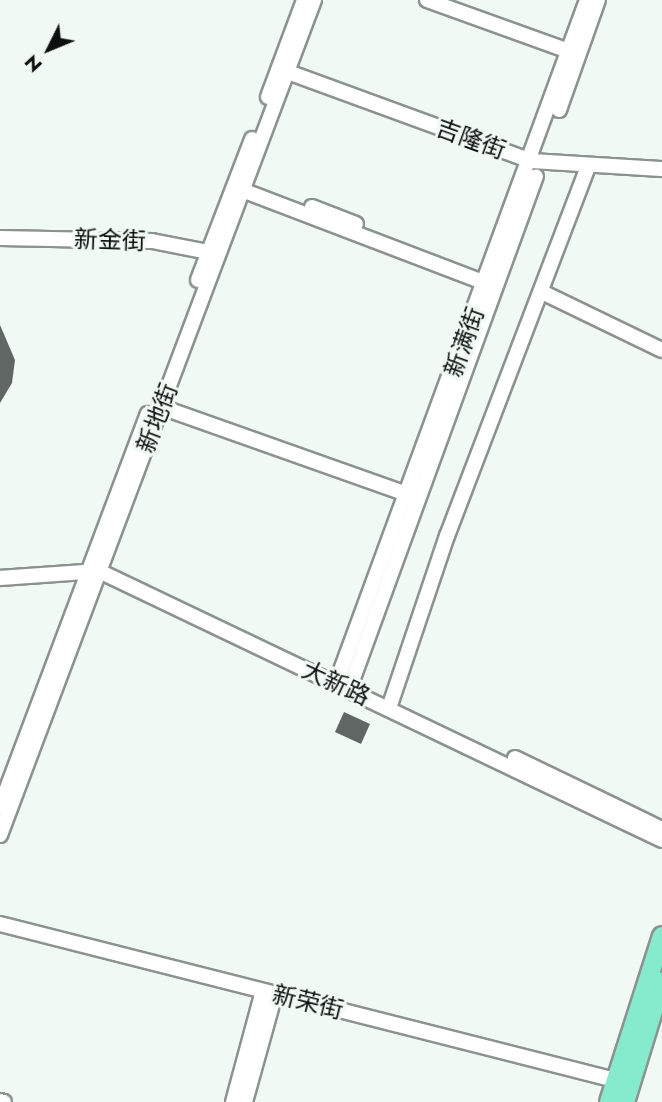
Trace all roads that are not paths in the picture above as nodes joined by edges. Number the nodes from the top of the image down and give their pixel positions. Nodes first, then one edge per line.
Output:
1 (304, 0) edge
2 (314, 0) edge
3 (427, 0) edge
4 (442, 0) edge
5 (587, 0) edge
6 (598, 0) edge
7 (570, 48) junction
8 (289, 68) junction
9 (537, 158) junction
10 (662, 161) edge
11 (589, 165) junction
12 (662, 169) edge
13 (244, 186) junction
14 (0, 238) edge
15 (218, 254) junction
16 (486, 279) junction
17 (542, 292) junction
18 (662, 350) edge
19 (161, 407) junction
20 (409, 495) junction
21 (100, 567) junction
22 (0, 569) edge
23 (0, 578) edge
24 (352, 681) junction
25 (336, 684) junction
26 (388, 708) junction
27 (0, 807) edge
28 (662, 829) edge
29 (0, 835) edge
30 (662, 840) edge
31 (0, 924) edge
32 (662, 936) edge
33 (662, 982) edge
34 (269, 993) junction
35 (615, 1080) junction
36 (233, 1102) edge
37 (245, 1102) edge
38 (609, 1102) edge
39 (625, 1102) edge

1 - 27 street, 新地街
2 - 8 street, 新地街
3 - 7 street
4 - 7 street
5 - 7 street, 新满街
6 - 9 street, 新满街
7 - 9 street, 新满街
8 - 9 street, 吉隆街
8 - 13 street, 新地街
9 - 10 street, 吉隆街
9 - 11 street, 吉隆街
9 - 16 street, 新满街
9 - 24 street, 新满街
11 - 12 street, 吉隆街
11 - 17 street
13 - 15 street, 新地街
13 - 16 street
14 - 15 street, 新金街
15 - 19 street, 新地街
16 - 20 street, 新满街
17 - 18 street
17 - 26 street
19 - 20 street
19 - 21 street, 新地街
20 - 25 street, 新满街
21 - 22 street, 大新路
21 - 23 street, 大新路
21 - 24 street, 大新路
21 - 25 street, 大新路
21 - 29 street, 新地街
24 - 28 street, 大新路
25 - 26 street, 大新路
26 - 30 street, 大新路
31 - 34 street, 新荣街
32 - 35 main road
33 - 39 main road
34 - 35 street, 新荣街
34 - 36 street
34 - 37 street
35 - 38 main road

